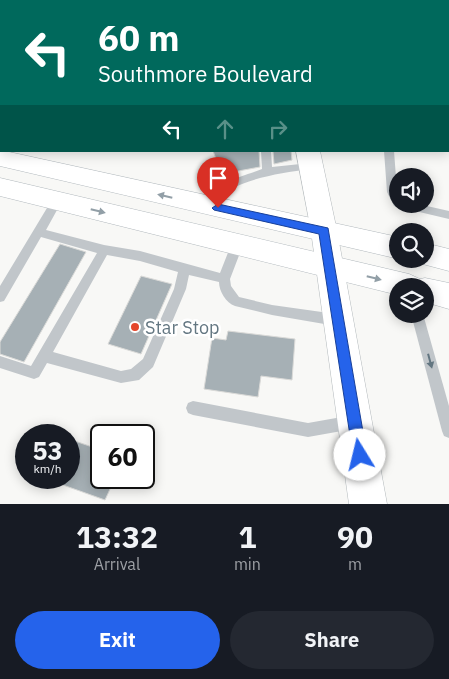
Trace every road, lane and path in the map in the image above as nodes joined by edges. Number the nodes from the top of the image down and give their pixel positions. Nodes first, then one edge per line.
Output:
1 (266, 152) edge
2 (389, 152) edge
3 (0, 158) edge
4 (309, 158) edge
5 (390, 168) edge
6 (267, 171) junction
7 (6, 191) edge
8 (57, 201) junction
9 (202, 204) junction
10 (434, 211) edge
11 (449, 215) edge
12 (324, 231) junction
13 (38, 232) junction
14 (237, 244) junction
15 (389, 246) edge
16 (104, 250) junction
17 (434, 256) edge
18 (449, 260) edge
19 (330, 267) junction
20 (185, 269) junction
21 (224, 279) junction
22 (389, 281) edge
23 (434, 292) edge
24 (449, 296) edge
25 (0, 298) edge
26 (338, 320) junction
27 (419, 323) edge
28 (44, 356) junction
29 (0, 362) edge
30 (193, 408) dead end
31 (355, 422) junction
32 (449, 431) edge
33 (368, 504) edge

1 - 6 lane
2 - 5 lane
9 -> 3 main road
4 - 6 lane
4 - 12 main road
6 - 9 lane
7 - 8 main road
8 - 13 lane
8 -> 14 main road
9 - 12 main road
10 - 11 lane
12 - 15 main road
12 - 19 main road
13 - 16 lane
13 - 25 lane
14 - 19 main road
14 - 21 lane
16 - 20 lane
16 - 28 lane
17 - 18 main road
19 -> 22 main road
19 - 26 main road
20 - 21 lane
20 - 28 lane
21 - 26 lane
23 - 24 main road
26 - 31 main road
27 -> 32 lane
28 - 29 lane
30 - 31 lane
31 - 33 main road

